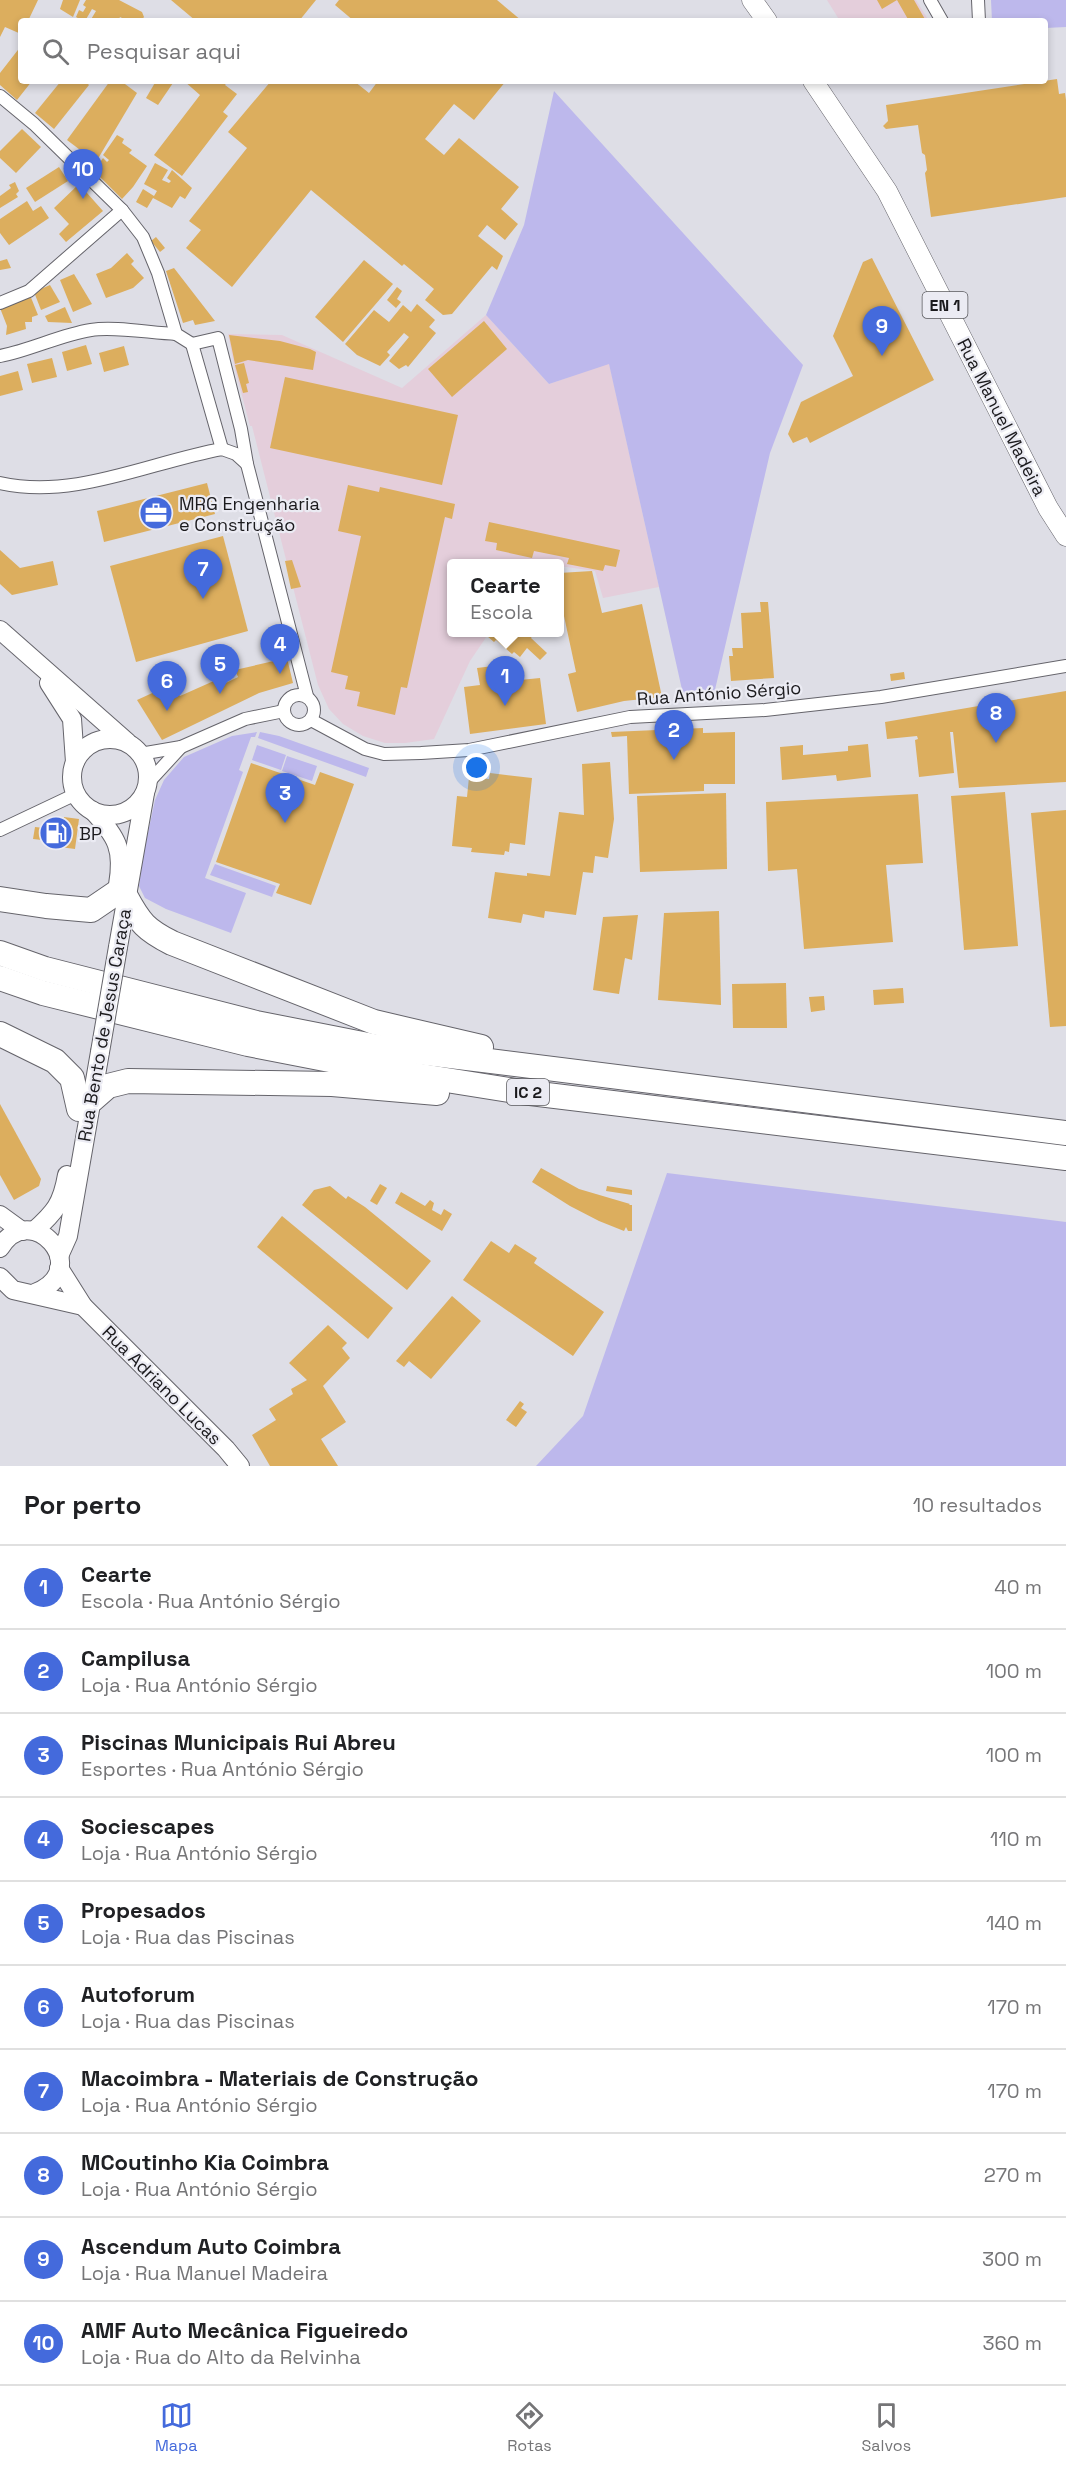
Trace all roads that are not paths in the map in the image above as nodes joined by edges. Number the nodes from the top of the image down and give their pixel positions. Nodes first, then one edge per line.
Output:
1 (752, 0) edge
2 (930, 0) edge
3 (978, 0) edge
4 (766, 18) edge
5 (940, 18) edge
6 (979, 18) edge
7 (815, 84) edge
8 (0, 96) edge
9 (122, 210) junction
10 (0, 303) edge
11 (176, 334) junction
12 (192, 344) junction
13 (0, 356) edge
14 (222, 449) junction
15 (247, 464) junction
16 (0, 483) edge
17 (1066, 536) edge
18 (0, 630) edge
19 (39, 666) junction
20 (1066, 666) edge
21 (307, 696) junction
22 (284, 711) junction
23 (311, 720) junction
24 (182, 747) junction
25 (135, 749) junction
26 (75, 762) junction
27 (146, 788) junction
28 (76, 794) junction
29 (93, 811) junction
30 (0, 830) edge
31 (121, 895) junction
32 (0, 899) edge
33 (0, 953) edge
34 (0, 978) edge
35 (0, 1034) edge
36 (546, 1069) junction
37 (522, 1092) junction
38 (86, 1105) junction
39 (1066, 1133) edge
40 (1066, 1158) edge
41 (0, 1215) edge
42 (28, 1231) junction
43 (1, 1245) edge
44 (59, 1262) junction
45 (0, 1277) edge
46 (35, 1293) junction
47 (83, 1306) junction
48 (240, 1466) edge

1 - 4 main road
2 - 5 street
3 - 6 street
7 - 17 main road, Rua Manuel Madeira / EN 1
8 - 9 street
9 - 10 street
9 - 11 street
11 - 12 street
11 - 13 street
12 - 14 street
12 - 15 street
14 - 15 street
14 - 16 street
15 - 21 street
18 - 19 main road
19 - 25 main road
19 - 26 main road
20 - 23 street, Rua António Sérgio
21 - 22 street
21 - 23 street
22 - 23 street
22 - 24 street
24 - 25 street
24 - 27 street
25 - 26 main road
25 - 27 main road
26 - 28 main road
27 - 29 main road
27 - 31 main road, Rua Bento de Jesus Caraça
28 - 29 main road
28 - 30 street
29 - 31 main road, Rua Bento de Jesus Caraça
31 - 32 highway
31 - 36 highway
31 - 38 main road, Rua Bento de Jesus Caraça, bridge
33 - 36 highway, IC 2
34 - 37 highway, IC 2
35 - 38 highway
36 - 39 highway, IC 2
37 - 38 highway
37 - 40 highway, IC 2
38 - 42 main road, Rua Bento de Jesus Caraça
38 - 44 main road, Rua Bento de Jesus Caraça
41 - 42 main road, Rua Adriano Lucas
42 - 43 main road
42 - 44 main road, Rua Adriano Lucas
44 - 46 main road
44 - 47 main road, Rua Adriano Lucas
45 - 46 main road, Rua Adriano Lucas
46 - 47 main road, Rua Adriano Lucas
47 - 48 main road, Rua Adriano Lucas

